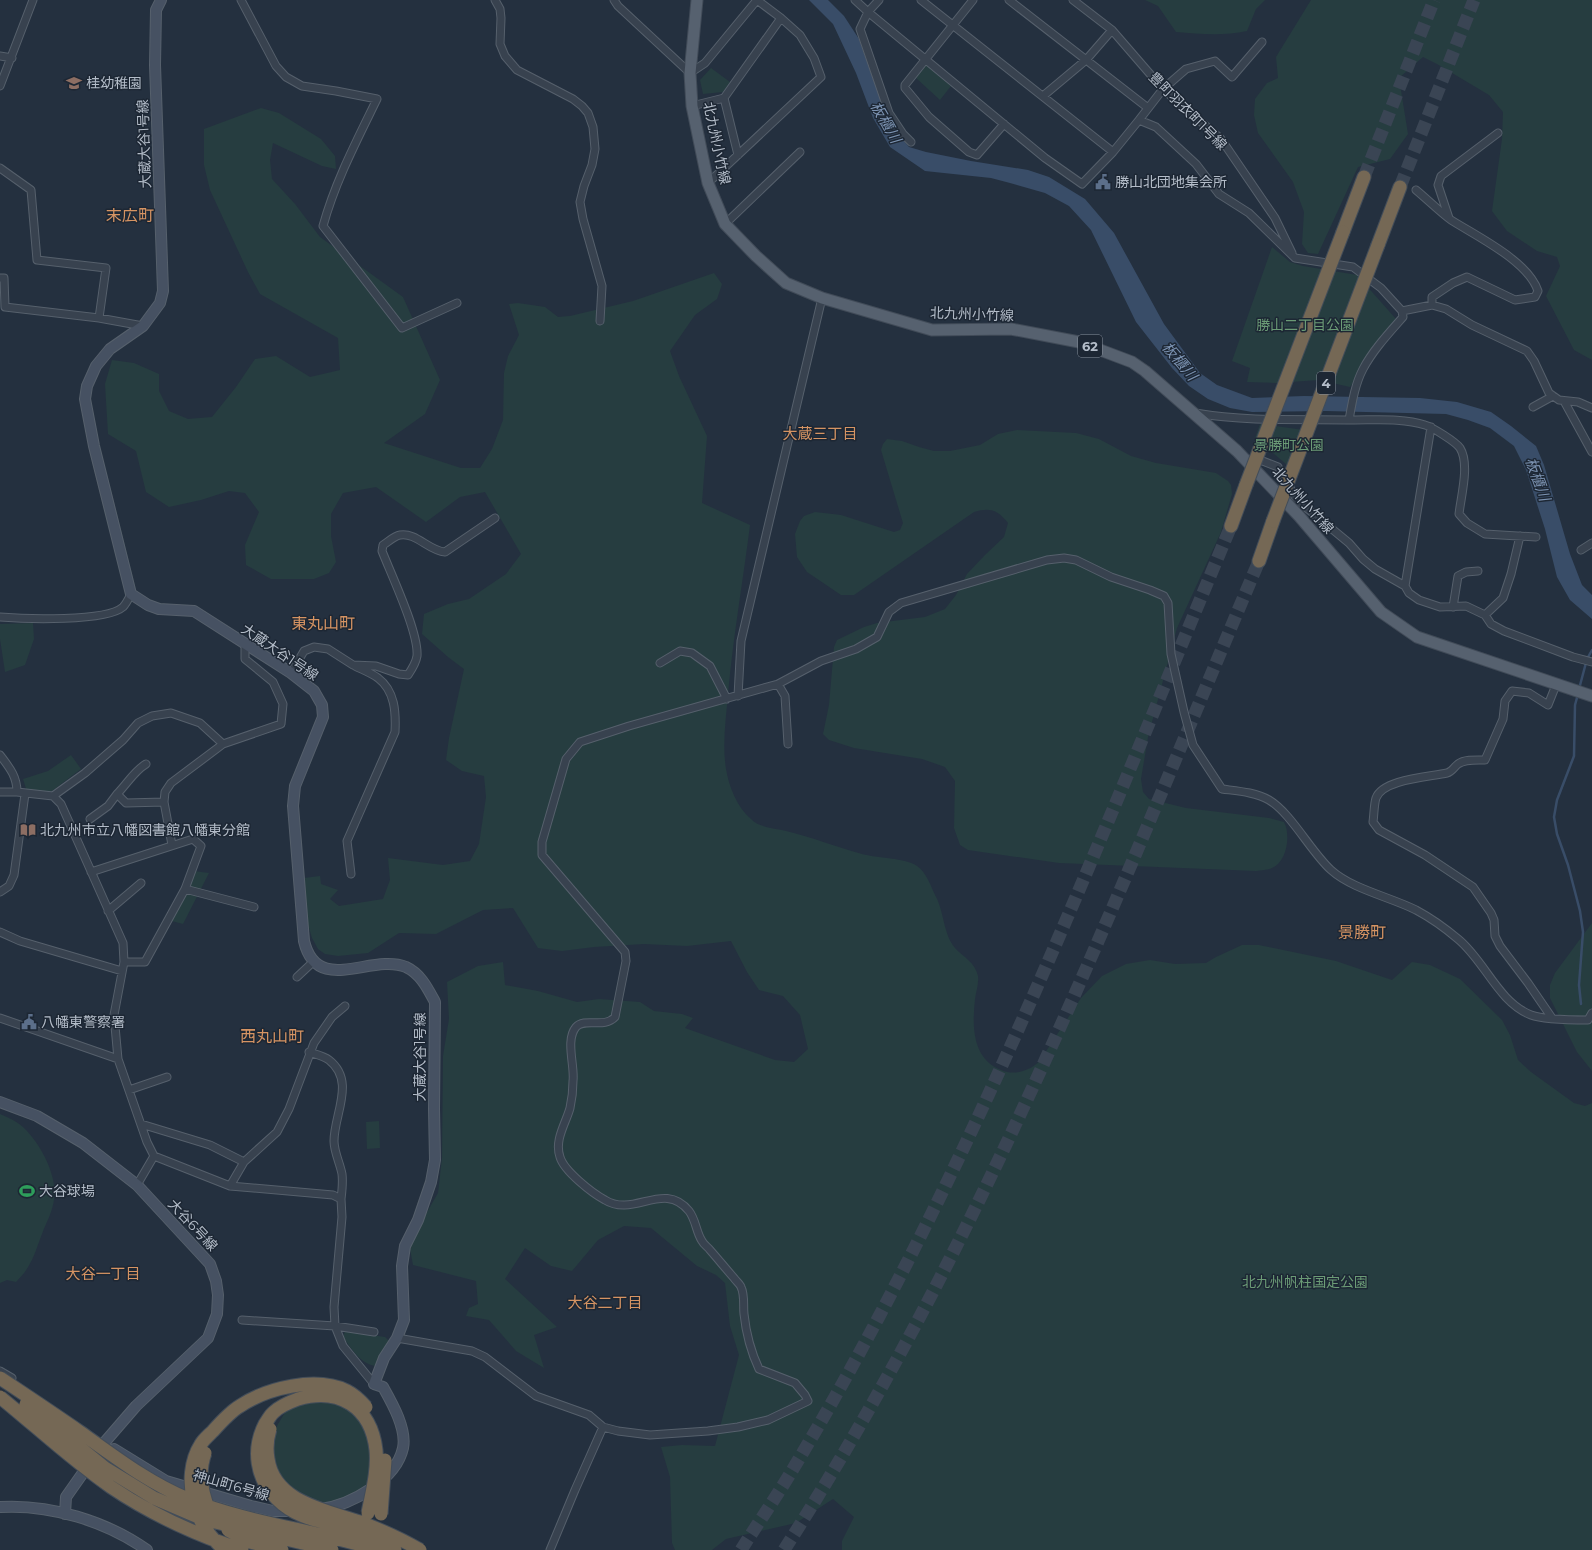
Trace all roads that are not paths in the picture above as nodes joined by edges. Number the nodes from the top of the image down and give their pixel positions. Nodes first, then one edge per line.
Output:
1 (33, 0) edge
2 (161, 0) edge
3 (242, 0) edge
4 (495, 0) edge
5 (614, 0) edge
6 (697, 0) edge
7 (757, 0) edge
8 (855, 0) edge
9 (879, 0) edge
10 (921, 0) edge
11 (973, 0) edge
12 (1009, 0) edge
13 (1073, 0) edge
14 (868, 12) junction
15 (781, 18) junction
16 (953, 26) junction
17 (1112, 30) junction
18 (1262, 42) dead end
19 (0, 56) edge
20 (12, 58) junction
21 (926, 60) junction
22 (1086, 60) junction
23 (690, 73) junction
24 (0, 86) edge
25 (1163, 89) junction
26 (1043, 96) junction
27 (724, 98) junction
28 (692, 106) junction
29 (1148, 108) junction
30 (1139, 120) junction
31 (1004, 124) junction
32 (1498, 133) dead end
33 (911, 142) dead end
34 (800, 152) dead end
35 (1113, 152) junction
36 (738, 155) junction
37 (0, 168) edge
38 (1364, 177) tunnel mouth
39 (708, 183) junction
40 (1400, 187) tunnel mouth
41 (1416, 190) dead end
42 (1450, 218) junction
43 (725, 224) junction
44 (1295, 258) junction
45 (0, 278) edge
46 (822, 298) junction
47 (457, 303) dead end
48 (1432, 305) junction
49 (1402, 311) junction
50 (99, 318) junction
51 (600, 321) dead end
52 (143, 326) junction
53 (1553, 396) junction
54 (1564, 402) junction
55 (1533, 407) dead end
56 (1592, 408) edge
57 (1193, 413) junction
58 (1349, 418) junction
59 (1431, 427) junction
60 (1237, 451) junction
61 (1592, 452) edge
62 (495, 518) dead end
63 (1231, 526) tunnel mouth
64 (1520, 536) junction
65 (1536, 537) dead end
66 (1592, 543) edge
67 (1580, 550) dead end
68 (1259, 561) tunnel mouth
69 (1478, 571) dead end
70 (1405, 586) junction
71 (131, 594) junction
72 (1453, 607) junction
73 (1485, 615) junction
74 (0, 617) edge
75 (245, 644) junction
76 (1592, 662) edge
77 (660, 663) dead end
78 (353, 665) junction
79 (291, 673) junction
80 (778, 684) junction
81 (1556, 685) junction
82 (738, 696) junction
83 (1592, 696) edge
84 (727, 699) junction
85 (223, 744) junction
86 (788, 744) dead end
87 (0, 755) edge
88 (146, 764) dead end
89 (0, 792) edge
90 (21, 793) junction
91 (117, 794) junction
92 (53, 796) junction
93 (164, 802) junction
94 (90, 819) dead end
95 (172, 845) junction
96 (91, 872) junction
97 (351, 874) dead end
98 (141, 883) dead end
99 (185, 889) junction
100 (0, 892) edge
101 (254, 907) dead end
102 (108, 911) junction
103 (0, 932) edge
104 (124, 962) junction
105 (313, 962) junction
106 (122, 971) junction
107 (297, 977) dead end
108 (345, 1006) dead end
109 (1592, 1013) edge
110 (0, 1018) edge
111 (1552, 1018) junction
112 (309, 1052) junction
113 (118, 1059) junction
114 (167, 1076) dead end
115 (129, 1090) junction
116 (0, 1102) edge
117 (141, 1124) junction
118 (154, 1156) junction
119 (244, 1162) junction
120 (137, 1185) junction
121 (230, 1186) junction
122 (342, 1199) junction
123 (242, 1320) dead end
124 (335, 1326) junction
125 (374, 1332) dead end
126 (397, 1338) junction
127 (0, 1370) edge
128 (0, 1378) edge
129 (0, 1383) edge
130 (374, 1384) junction
131 (0, 1397) edge
132 (292, 1401) junction
133 (219, 1424) junction
134 (603, 1427) junction
135 (104, 1443) junction
136 (0, 1507) edge
137 (65, 1514) junction
138 (147, 1550) edge
139 (225, 1550) edge
140 (242, 1550) edge
141 (282, 1550) edge
142 (332, 1550) edge
143 (366, 1550) edge
144 (378, 1550) edge
145 (395, 1550) edge
146 (420, 1550) edge
147 (550, 1550) edge

1 - 20 street
2 - 52 street, 大蔵大谷1号線
3 - 47 street
4 - 51 street
5 - 23 street
6 - 23 main road, 北九州小竹線 / 62
7 - 15 street
7 - 23 street
8 - 14 street
9 - 14 street
10 - 16 street
11 - 16 street
12 - 22 street
13 - 17 street, 豊町羽衣町1号線
14 - 21 street
14 - 33 street
15 - 27 street
15 - 36 street
16 - 21 street
16 - 26 street
17 - 22 street
17 - 25 street, 豊町羽衣町1号線
18 - 25 street
19 - 20 street
20 - 24 street
21 - 31 street
21 - 31 street
22 - 26 street
22 - 29 street
23 - 28 main road, 北九州小竹線 / 62
25 - 29 street
25 - 44 street, 豊町羽衣町1号線
26 - 35 street
27 - 28 street
27 - 36 street
28 - 39 main road, 北九州小竹線 / 62
29 - 30 street
30 - 35 street
30 - 44 street
31 - 35 street
32 - 42 street
34 - 43 street
36 - 39 street
37 - 50 street
38 - 63 highway, bridge
39 - 43 main road, 北九州小竹線 / 62
40 - 68 highway, 4, bridge
41 - 42 street
42 - 48 street
43 - 46 main road, 北九州小竹線 / 62
44 - 49 street
45 - 50 street
46 - 57 main road, 北九州小竹線 / 62
46 - 82 street
48 - 49 street
48 - 53 street
49 - 58 street
50 - 52 street
52 - 71 street, 大蔵大谷1号線
53 - 54 street
53 - 55 street
54 - 56 street
54 - 61 street
57 - 58 street
57 - 60 main road, 北九州小竹線 / 62
58 - 59 street
59 - 64 street
59 - 70 street
60 - 70 street
60 - 81 main road, 北九州小竹線 / 62
62 - 78 street
64 - 65 street
64 - 73 street
66 - 67 street
69 - 72 street
70 - 72 street
71 - 74 street
71 - 75 street, 大蔵大谷1号線
72 - 73 street
73 - 76 street
75 - 79 street, 大蔵大谷1号線
75 - 85 street
77 - 84 street
78 - 79 street
78 - 97 street
79 - 105 street, 大蔵大谷1号線
80 - 82 street
80 - 86 street
80 - 111 street
81 - 83 main road, 北九州小竹線 / 62
81 - 111 street
82 - 84 street
84 - 134 street
85 - 92 street
85 - 93 street
87 - 90 street
88 - 91 street
89 - 90 street
90 - 92 street
90 - 100 street
91 - 93 street
91 - 94 street
92 - 96 street
93 - 95 street
95 - 96 street
95 - 99 street
96 - 102 street
98 - 102 street
99 - 101 street
99 - 104 street
102 - 104 street
103 - 106 street
104 - 106 street
105 - 107 street
105 - 126 street, 大蔵大谷1号線
106 - 113 street
108 - 112 street
109 - 111 street
110 - 113 street
112 - 119 street
112 - 122 street
113 - 115 street
114 - 115 street
115 - 117 street
116 - 120 street, 大谷6号線
117 - 118 street
117 - 119 street
118 - 120 street
118 - 121 street
119 - 121 street
120 - 135 street, 大谷6号線
121 - 122 street
122 - 124 street
123 - 124 street
124 - 125 street
124 - 130 street
126 - 130 street
126 - 134 street
127 - 135 street
128 - 144 highway, bridge
129 - 142 highway, bridge
130 - 135 street, 神山町6号線
131 - 140 highway, bridge
132 - 143 highway, bridge
132 - 145 highway, bridge
132 - 146 highway, bridge
133 - 139 highway, bridge
133 - 141 highway, bridge
133 - 144 highway, bridge
134 - 147 street
135 - 137 street, 大谷6号線
136 - 137 street
137 - 138 street

